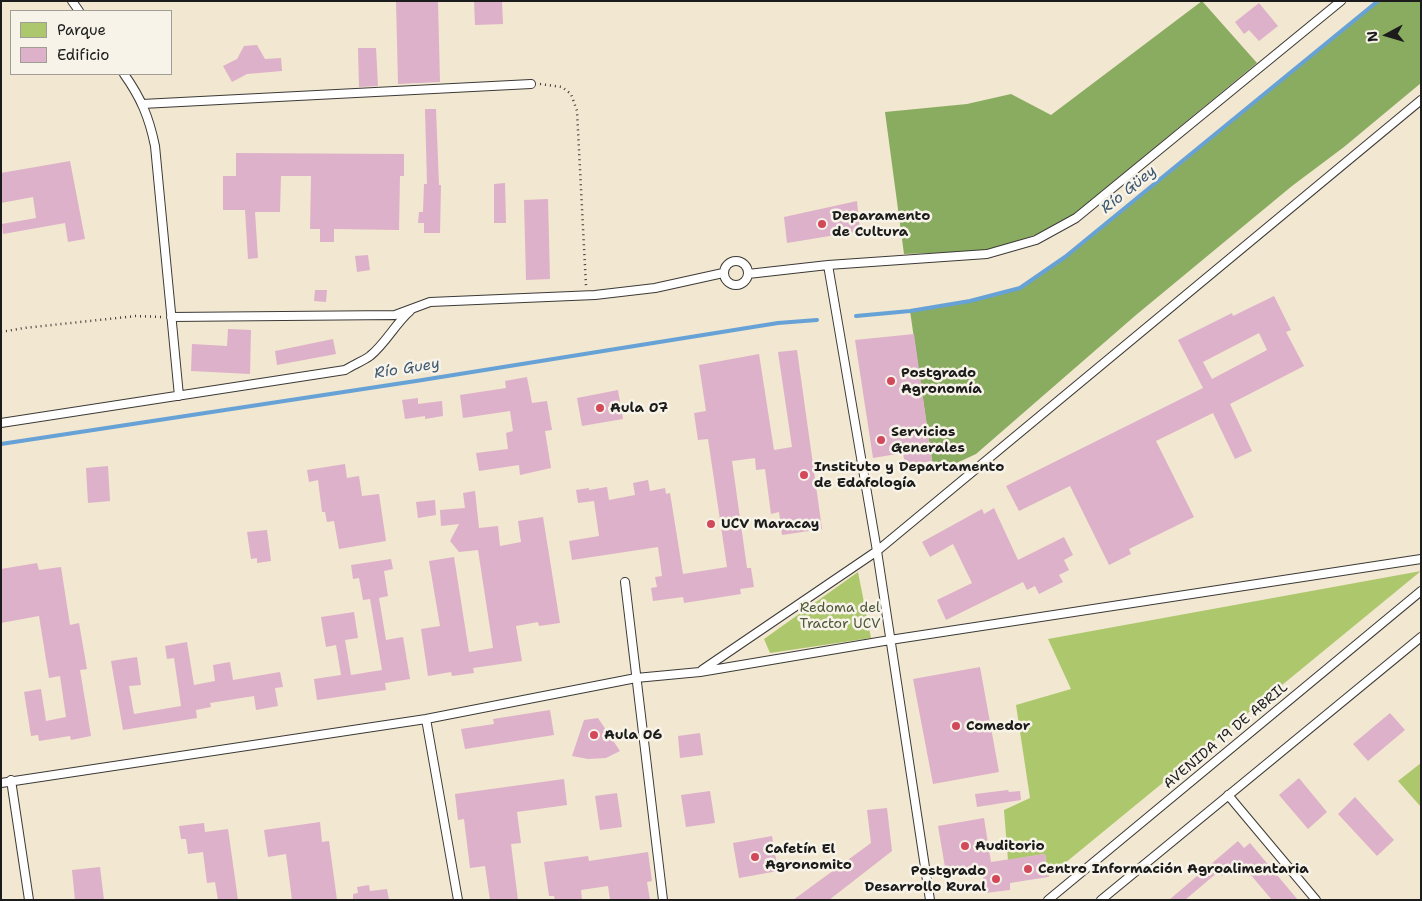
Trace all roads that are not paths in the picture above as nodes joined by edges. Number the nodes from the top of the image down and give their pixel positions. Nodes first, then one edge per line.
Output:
1 (1340, 1) edge
2 (125, 75) edge
3 (531, 84) road end
4 (1421, 100) edge
5 (142, 104) junction
6 (828, 265) junction
7 (723, 273) junction
8 (748, 274) junction
9 (414, 308) junction
10 (171, 317) junction
11 (179, 396) junction
12 (1, 423) edge
13 (878, 551) junction
14 (1421, 559) edge
15 (625, 582) dead end
16 (1421, 591) edge
17 (1421, 637) edge
18 (890, 640) junction
19 (700, 672) junction
20 (636, 678) junction
21 (426, 719) junction
22 (11, 780) junction
23 (1, 783) edge
24 (1228, 795) junction
25 (29, 900) edge
26 (458, 900) edge
27 (663, 900) edge
28 (930, 900) edge
29 (1048, 900) edge
30 (1101, 900) edge
31 (1316, 900) edge

1 - 6 lane
2 - 5 lane
3 - 5 lane
4 - 13 lane
5 - 10 lane
6 - 8 lane
6 - 13 lane
7 - 8 lane
7 - 8 lane
7 - 9 lane
9 - 10 lane
9 - 11 lane
10 - 11 lane
11 - 12 lane
13 - 18 lane
13 - 19 lane
14 - 18 lane
15 - 20 lane
16 - 29 lane, AVENIDA 19 DE ABRIL
17 - 24 lane
18 - 19 lane
18 - 28 lane
19 - 20 lane
20 - 21 lane
20 - 27 lane
21 - 22 lane
21 - 26 lane
22 - 23 lane
22 - 25 lane
24 - 30 lane
24 - 31 lane

